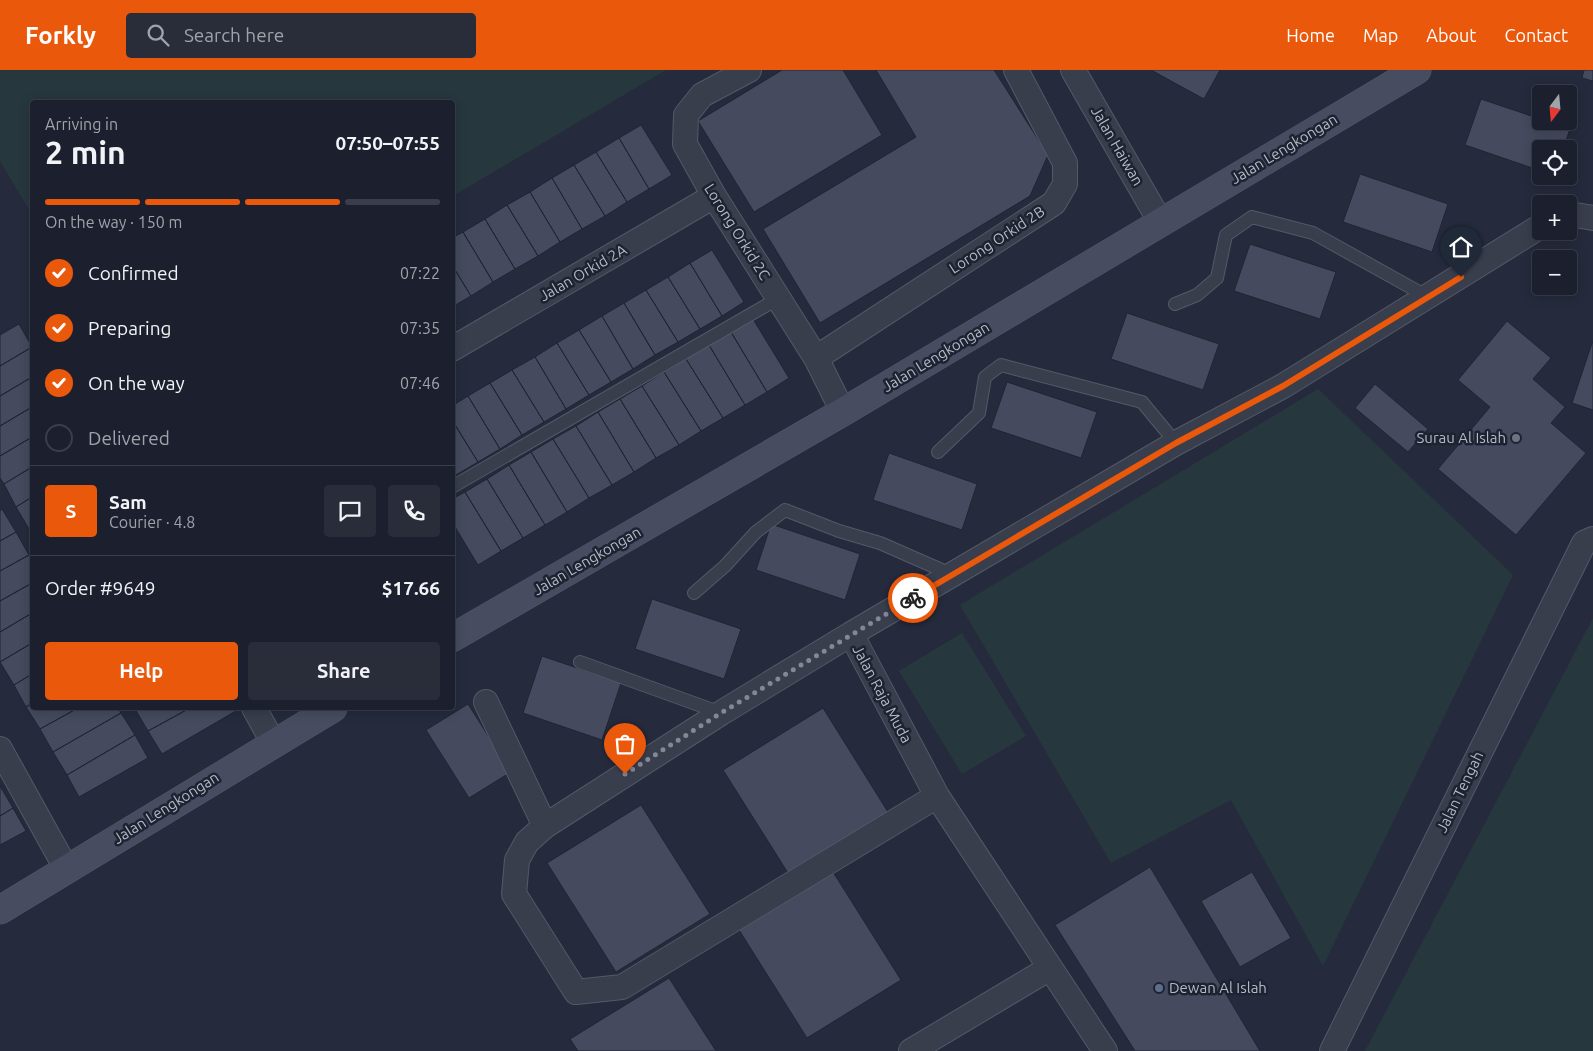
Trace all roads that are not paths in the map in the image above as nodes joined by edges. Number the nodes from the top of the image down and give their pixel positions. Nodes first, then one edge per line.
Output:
1 (749, 70) edge
2 (1016, 70) edge
3 (1073, 70) edge
4 (1417, 70) edge
5 (714, 196) junction
6 (1577, 215) edge
7 (1593, 218) edge
8 (1161, 223) junction
9 (1532, 232) edge
10 (779, 298) junction
11 (1428, 298) junction
12 (1175, 304) dead end
13 (455, 347) edge
14 (816, 358) junction
15 (843, 412) junction
16 (1176, 443) junction
17 (938, 452) dead end
18 (455, 485) edge
19 (1593, 539) edge
20 (953, 575) junction
21 (694, 593) dead end
22 (850, 634) junction
23 (455, 636) edge
24 (580, 662) dead end
25 (486, 702) dead end
26 (255, 710) edge
27 (329, 710) edge
28 (721, 713) junction
29 (273, 742) junction
30 (0, 749) edge
31 (937, 796) junction
32 (545, 826) junction
33 (67, 870) junction
34 (0, 910) edge
35 (1050, 968) junction
36 (911, 1051) edge
37 (1105, 1051) edge
38 (1332, 1051) edge

1 - 5 street, Lorong Orkid 2C
2 - 14 street, Lorong Orkid 2B
3 - 8 street, Jalan Haiwan
4 - 8 street, Jalan Lengkongan
5 - 10 street, Lorong Orkid 2C
5 - 13 street, Jalan Orkid 2A
6 - 7 street
8 - 15 street, Jalan Lengkongan
9 - 11 street, Jalan Raja Muda
10 - 14 street, Lorong Orkid 2C
10 - 18 lane
11 - 12 lane
11 - 16 street, Jalan Raja Muda
14 - 15 street, Lorong Orkid 2C
15 - 23 street, Jalan Lengkongan
16 - 17 lane
16 - 20 street, Jalan Raja Muda
19 - 38 street, Jalan Tengah
20 - 21 lane
20 - 22 street, Jalan Raja Muda
22 - 28 street
22 - 31 street, Jalan Raja Muda
24 - 28 lane
25 - 32 street
26 - 29 street
27 - 29 street, Jalan Lengkongan
28 - 32 street
29 - 33 street, Jalan Lengkongan
30 - 33 street
31 - 32 street
31 - 35 street, Jalan Raja Muda
33 - 34 street, Jalan Lengkongan
35 - 36 street
35 - 37 street, Jalan Raja Muda

